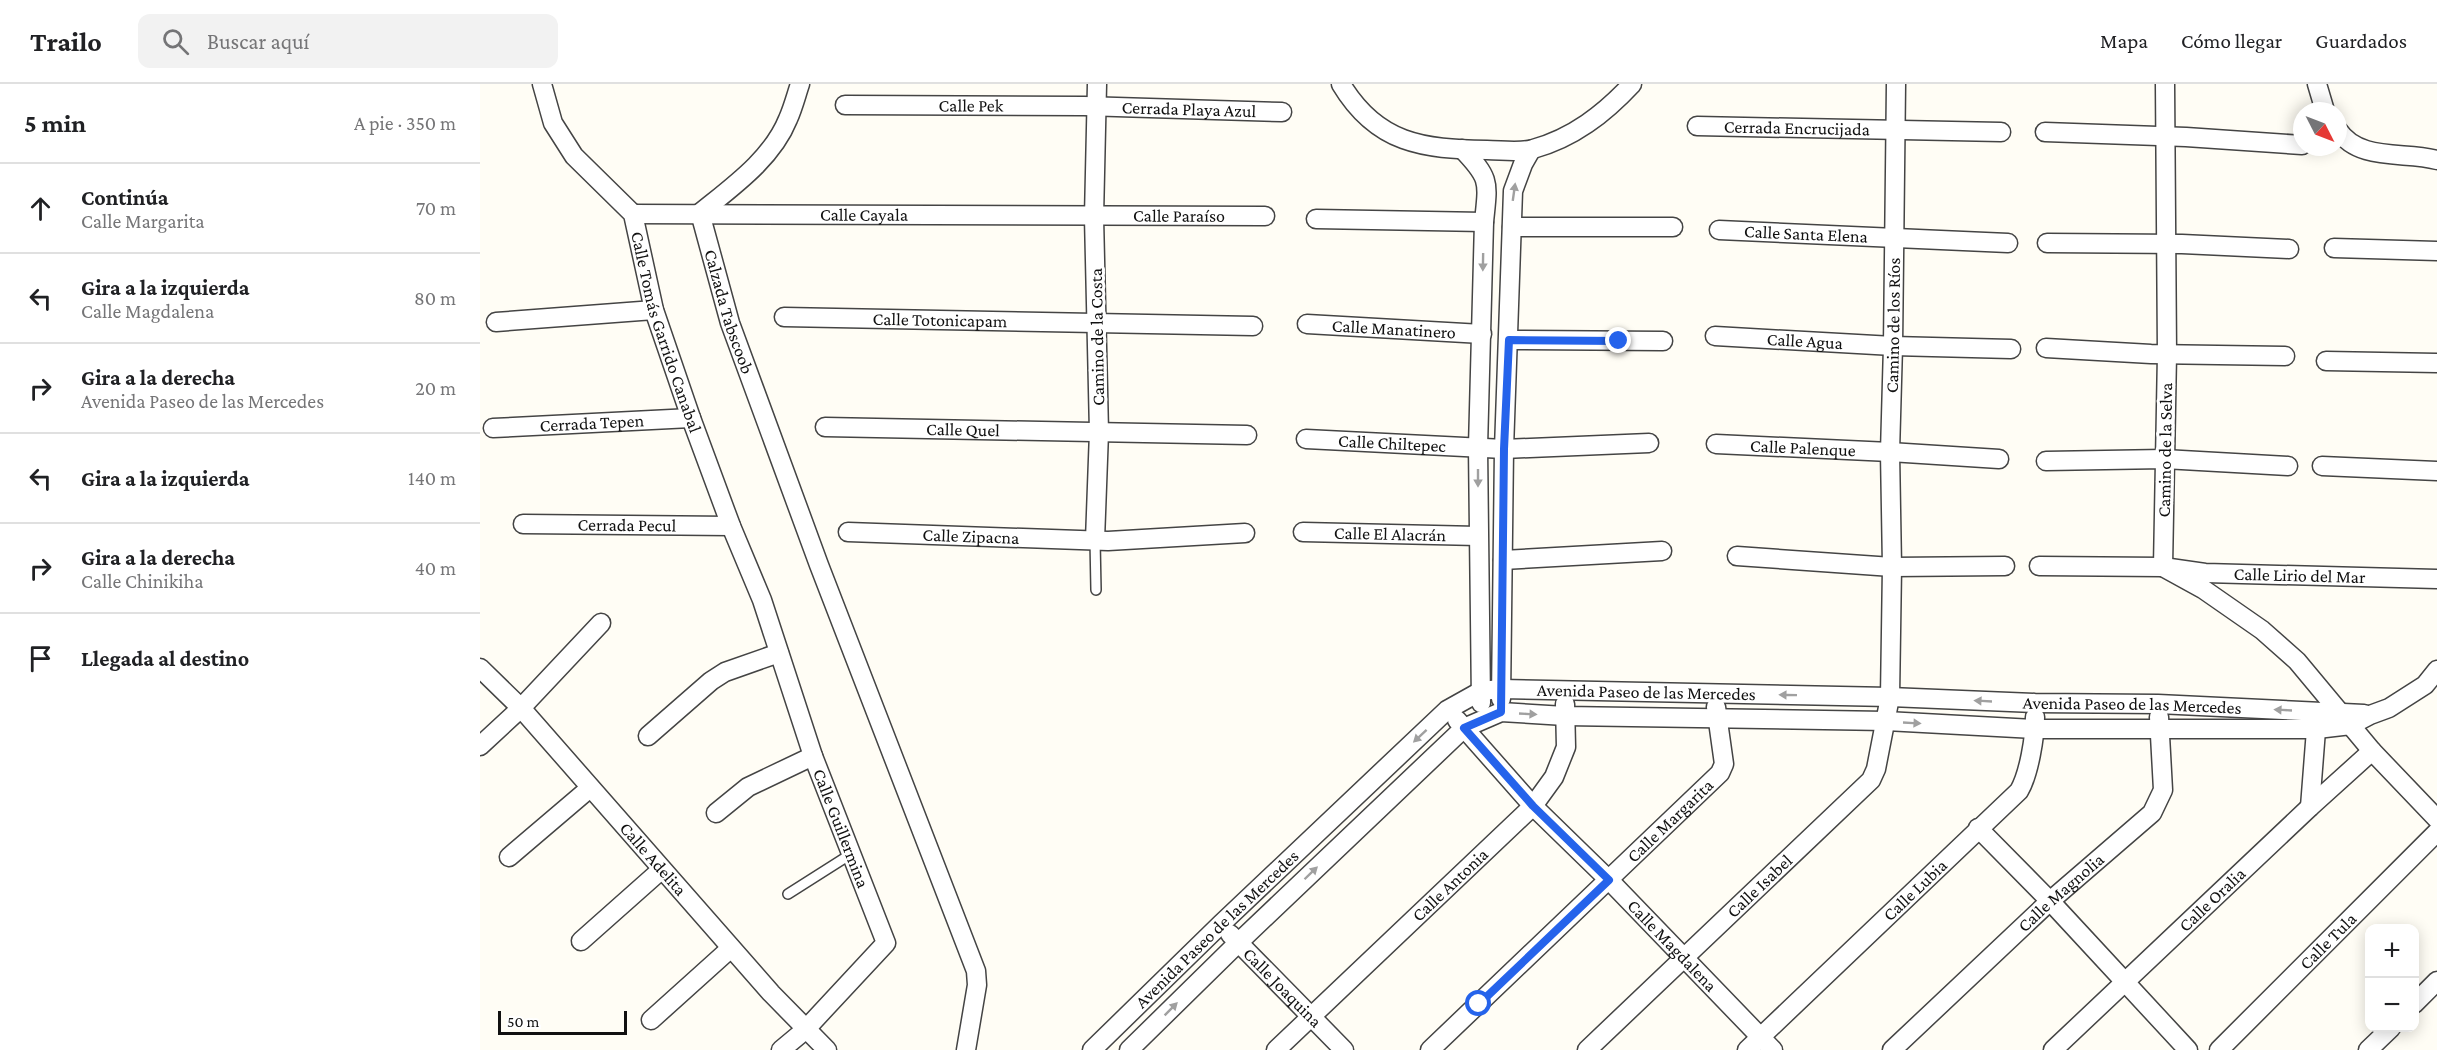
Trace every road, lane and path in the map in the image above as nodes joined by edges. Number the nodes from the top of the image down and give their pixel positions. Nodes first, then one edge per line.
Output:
1 (542, 84) edge
2 (800, 84) edge
3 (1097, 84) edge
4 (1632, 84) edge
5 (1896, 84) edge
6 (2166, 84) edge
7 (2317, 84) edge
8 (1346, 88) edge
9 (2322, 102) edge
10 (845, 105) dead end
11 (1096, 106) junction
12 (1282, 112) dead end
13 (1697, 126) dead end
14 (1897, 132) junction
15 (2001, 132) dead end
16 (2045, 132) dead end
17 (2166, 138) junction
18 (2347, 139) edge
19 (2293, 145) edge
20 (1462, 149) junction
21 (1531, 150) junction
22 (2437, 160) edge
23 (700, 213) junction
24 (633, 214) junction
25 (1265, 216) dead end
26 (1094, 217) junction
27 (1316, 219) dead end
28 (1484, 222) junction
29 (1512, 227) junction
30 (1672, 227) dead end
31 (1719, 230) dead end
32 (1894, 239) junction
33 (2008, 243) dead end
34 (2047, 243) dead end
35 (2166, 244) junction
36 (2334, 248) dead end
37 (2289, 249) dead end
38 (2437, 251) edge
39 (654, 310) junction
40 (784, 317) dead end
41 (496, 322) dead end
42 (1097, 324) junction
43 (1307, 324) dead end
44 (1253, 326) dead end
45 (1482, 334) junction
46 (1715, 336) dead end
47 (1509, 340) junction
48 (1663, 341) dead end
49 (1893, 346) junction
50 (2046, 348) dead end
51 (2011, 349) dead end
52 (2167, 354) junction
53 (2285, 356) dead end
54 (2326, 361) dead end
55 (2437, 363) edge
56 (691, 418) junction
57 (825, 427) dead end
58 (493, 428) dead end
59 (1099, 432) junction
60 (1247, 435) dead end
61 (1306, 439) dead end
62 (1649, 443) dead end
63 (1716, 444) dead end
64 (1478, 447) junction
65 (1504, 449) junction
66 (1890, 452) junction
67 (1999, 459) dead end
68 (2164, 459) junction
69 (2046, 461) dead end
70 (2288, 466) dead end
71 (2322, 466) dead end
72 (2437, 471) edge
73 (523, 524) dead end
74 (731, 526) junction
75 (848, 532) dead end
76 (1303, 532) dead end
77 (1245, 533) dead end
78 (1478, 536) junction
79 (1095, 540) junction
80 (1662, 551) dead end
81 (1737, 556) dead end
82 (1503, 560) junction
83 (2005, 566) dead end
84 (2039, 566) dead end
85 (1892, 567) junction
86 (2163, 567) junction
87 (2437, 579) edge
88 (1096, 590) dead end
89 (762, 600) joint
90 (601, 623) dead end
91 (779, 653) junction
92 (480, 668) edge
93 (2437, 670) edge
94 (1501, 689) junction
95 (1565, 690) junction
96 (1481, 691) junction
97 (1714, 694) junction
98 (1890, 697) junction
99 (2035, 703) junction
100 (2158, 704) junction
101 (520, 708) junction
102 (1447, 710) junction
103 (1501, 712) junction
104 (1565, 716) junction
105 (1718, 718) junction
106 (1481, 720) junction
107 (2346, 720) junction
108 (1886, 721) junction
109 (2317, 721) junction
110 (1464, 728) junction
111 (2035, 729) junction
112 (2160, 729) junction
113 (648, 736) dead end
114 (480, 746) edge
115 (2372, 751) junction
116 (813, 756) junction
117 (590, 788) junction
118 (1533, 806) junction
119 (2310, 807) junction
120 (716, 813) dead end
121 (2437, 819) edge
122 (1978, 828) junction
123 (2437, 832) edge
124 (851, 854) junction
125 (509, 857) dead end
126 (661, 870) junction
127 (1609, 880) junction
128 (788, 894) dead end
129 (2050, 901) junction
130 (1221, 924) junction
131 (582, 941) dead end
132 (1239, 942) junction
133 (731, 948) junction
134 (1683, 957) junction
135 (2437, 981) edge
136 (2125, 983) junction
137 (2419, 1000) edge
138 (1312, 1015) junction
139 (651, 1020) dead end
140 (805, 1030) junction
141 (2387, 1032) edge
142 (1760, 1037) junction
143 (781, 1050) edge
144 (827, 1050) edge
145 (966, 1050) edge
146 (1092, 1050) edge
147 (1129, 1050) edge
148 (1276, 1050) edge
149 (1344, 1050) edge
150 (1430, 1050) edge
151 (1587, 1050) edge
152 (1747, 1050) edge
153 (1773, 1050) edge
154 (1892, 1050) edge
155 (2053, 1050) edge
156 (2188, 1050) edge
157 (2219, 1050) edge
158 (2368, 1050) edge

1 - 24 street, Calle Tomás Garrido Canabal
2 - 23 street
3 - 11 street, Camino de la Costa
4 - 21 street
5 - 14 street, Camino de los Ríos
6 - 17 street, Camino de la Selva
7 - 9 street
8 - 20 street
10 - 11 street, Calle Pek
11 - 12 street, Cerrada Playa Azul
11 - 26 street, Camino de la Costa
13 - 14 street, Cerrada Encrucijada
14 - 15 street, Cerrada Encrucijada
14 - 32 street, Camino de los Ríos
16 - 17 street
17 - 19 street
17 - 35 street, Camino de la Selva
18 - 22 street
20 - 21 street
20 - 28 street
29 -> 21 street
23 - 24 street, Calle Cayala
23 - 26 street, Calle Cayala
23 - 145 street, Calzada Tabscoob
24 - 39 street, Calle Tomás Garrido Canabal
25 - 26 street, Calle Paraíso
26 - 42 street, Camino de la Costa
27 - 28 street
28 -> 45 street
29 - 30 street
29 - 47 street
31 - 32 street, Calle Santa Elena
32 - 33 street, Calle Santa Elena
32 - 49 street, Camino de los Ríos
34 - 35 street
35 - 37 street
35 - 52 street, Camino de la Selva
36 - 38 street
39 - 41 street
39 - 56 street, Calle Tomás Garrido Canabal
40 - 42 street, Calle Totonicapam
42 - 44 street, Calle Totonicapam
42 - 59 street, Camino de la Costa
43 - 45 street, Calle Manatinero
45 - 64 street
46 - 49 street, Calle Agua
47 - 48 street
47 - 65 street
49 - 51 street, Calle Agua
49 - 66 street, Camino de los Ríos
50 - 52 street
52 - 53 street
52 - 68 street, Camino de la Selva
54 - 55 street
56 - 58 street, Cerrada Tepen
56 - 74 street, Calle Tomás Garrido Canabal
57 - 59 street, Calle Quel
59 - 60 street, Calle Quel
59 - 79 street, Camino de la Costa
61 - 64 street, Calle Chiltepec
62 - 65 street, Calle Chiltepec
63 - 66 street, Calle Palenque
64 - 65 street, Calle Chiltepec
64 -> 78 street
65 - 82 street
66 - 67 street, Calle Palenque
66 - 85 street, Camino de los Ríos
68 - 69 street
68 - 70 street
68 - 86 street, Camino de la Selva
71 - 72 street
73 - 74 street, Cerrada Pecul
74 - 89 street, Calle Tomás Garrido Canabal
75 - 79 street, Calle Zipacna
76 - 78 street, Calle El Alacrán
77 - 79 street, Calle Zipacna
78 - 96 street
79 - 88 lane, Camino de la Costa
80 - 82 street
81 - 85 street
82 - 94 street
83 - 85 street
84 - 86 street, Calle Lirio del Mar
85 - 98 street, Camino de los Ríos
86 - 87 street, Calle Lirio del Mar
86 - 107 street
89 - 91 street, Calle Guillermina
90 - 101 street
91 - 113 street
91 - 116 street, Calle Guillermina
92 - 101 street, Calle Adelita
93 - 107 street, Avenida Paseo de las Mercedes
94 - 95 street, Avenida Paseo de las Mercedes
94 - 96 street, Avenida Paseo de las Mercedes
94 - 103 street
95 - 97 street, Avenida Paseo de las Mercedes
95 - 104 street, Calle Antonia
96 - 102 street, Avenida Paseo de las Mercedes
96 - 106 street
98 -> 97 street, Avenida Paseo de las Mercedes
97 - 105 street, Calle Margarita
99 -> 98 street, Avenida Paseo de las Mercedes
98 - 108 street, Calle Isabel
99 - 100 street, Avenida Paseo de las Mercedes
99 - 111 street, Calle Lubia
109 -> 100 street, Avenida Paseo de las Mercedes
100 - 112 street, Calle Magnolia
101 - 114 street
101 - 117 street, Calle Adelita
102 - 110 street, Calle Magdalena
102 -> 130 street, Avenida Paseo de las Mercedes
103 -> 104 street, Avenida Paseo de las Mercedes
103 - 106 street, Avenida Paseo de las Mercedes
104 - 105 street, Avenida Paseo de las Mercedes
104 - 118 street, Calle Antonia
105 - 108 street, Avenida Paseo de las Mercedes
105 - 127 street, Calle Margarita
106 - 110 street, Avenida Paseo de las Mercedes
107 - 109 street, Avenida Paseo de las Mercedes
107 - 115 street
108 -> 111 street, Avenida Paseo de las Mercedes
108 - 134 street, Calle Isabel
109 - 112 street, Avenida Paseo de las Mercedes
109 - 119 street
110 - 118 street, Calle Magdalena
132 -> 110 street, Avenida Paseo de las Mercedes
111 - 112 street, Avenida Paseo de las Mercedes
111 - 122 street, Calle Lubia
112 - 129 street, Calle Magnolia
115 - 119 street, Calle Oralia
115 - 121 street
116 - 120 street
116 - 124 street, Calle Guillermina
117 - 125 street
117 - 126 street, Calle Adelita
118 - 127 street, Calle Magdalena
118 - 138 street, Calle Antonia
119 - 136 street, Calle Oralia
122 - 129 street
122 - 142 street, Calle Lubia
123 - 157 street, Calle Tula
124 - 128 lane
124 - 140 street, Calle Guillermina
126 - 131 street
126 - 133 street, Calle Adelita
127 - 134 street, Calle Magdalena
127 - 150 street, Calle Margarita
129 - 136 street
129 - 154 street, Calle Magnolia
130 - 132 street, Calle Joaquina
130 - 146 street, Avenida Paseo de las Mercedes
132 - 138 street, Calle Joaquina
147 -> 132 street, Avenida Paseo de las Mercedes
133 - 139 street
133 - 140 street, Calle Adelita
134 - 142 street, Calle Magdalena
134 - 151 street, Calle Isabel
135 - 137 street
136 - 155 street, Calle Oralia
136 - 156 street
138 - 148 street, Calle Antonia
138 - 149 street, Calle Joaquina
140 - 143 street
140 - 144 street, Calle Adelita
141 - 158 street
142 - 152 street, Calle Lubia
142 - 153 street, Calle Magdalena

